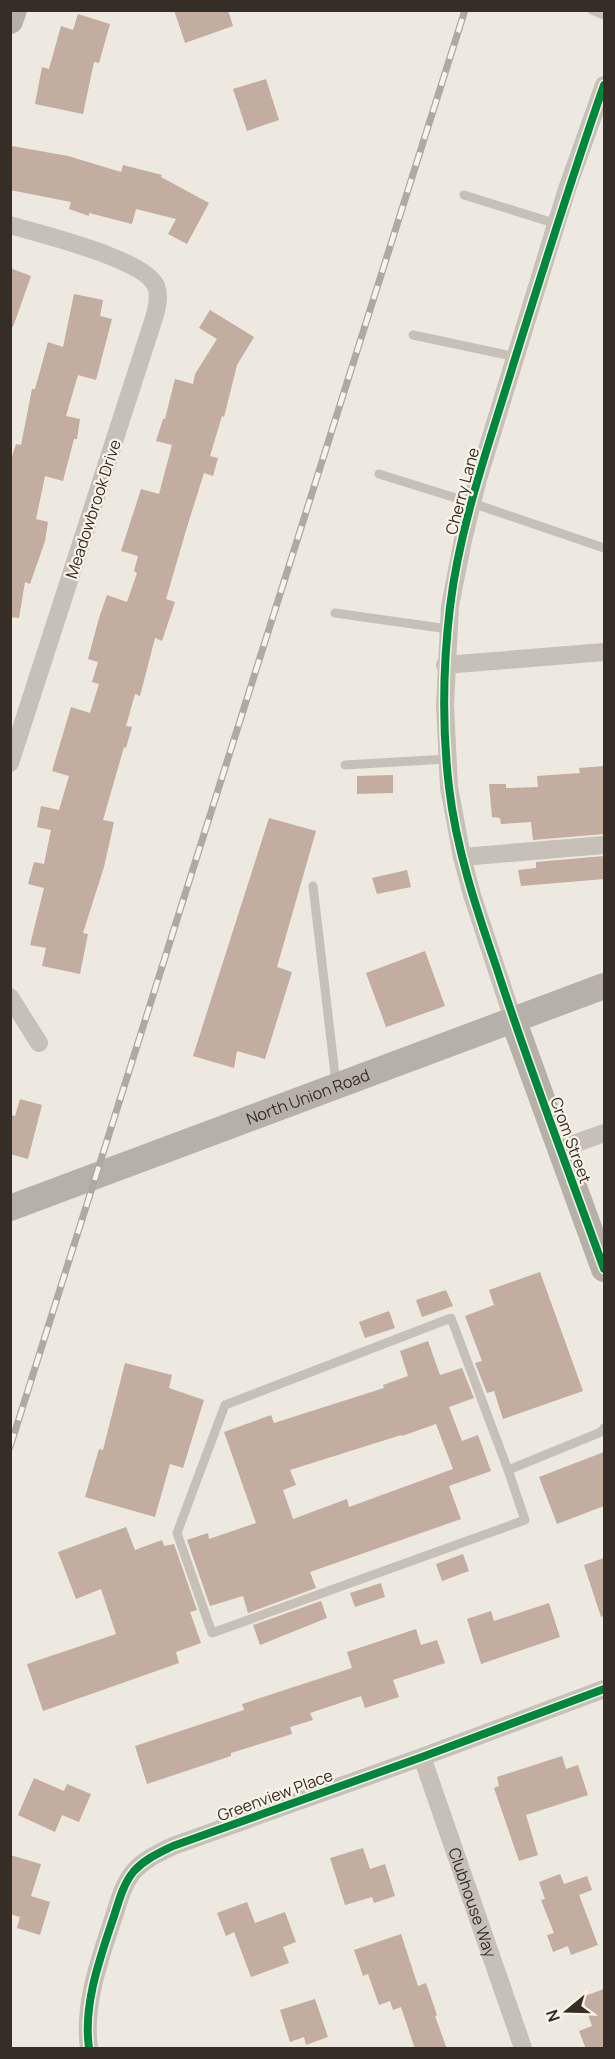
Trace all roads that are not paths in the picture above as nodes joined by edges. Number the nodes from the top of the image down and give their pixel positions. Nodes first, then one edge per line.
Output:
1 (14, 10) edge
2 (592, 10) edge
3 (604, 15) edge
4 (10, 21) edge
5 (604, 85) edge
6 (464, 195) dead end
7 (556, 224) junction
8 (10, 225) edge
9 (413, 335) dead end
10 (516, 357) junction
11 (379, 474) dead end
12 (472, 503) junction
13 (604, 548) edge
14 (335, 613) dead end
15 (448, 629) junction
16 (604, 652) edge
17 (445, 665) junction
18 (447, 759) junction
19 (10, 763) edge
20 (345, 765) dead end
21 (604, 845) edge
22 (462, 857) junction
23 (313, 886) dead end
24 (604, 986) edge
25 (10, 998) edge
26 (513, 1019) junction
27 (39, 1043) dead end
28 (336, 1086) junction
29 (604, 1133) edge
30 (560, 1149) junction
31 (10, 1208) edge
32 (604, 1269) edge
33 (604, 1428) edge
34 (508, 1470) junction
35 (604, 1689) edge
36 (422, 1757) junction
37 (89, 2049) edge
38 (523, 2049) edge

1 - 4 street
2 - 3 lane
5 - 7 street, Cherry Lane
6 - 7 lane
7 - 10 street, Cherry Lane
8 - 19 street, Meadowbrook Drive
9 - 10 lane
10 - 12 street, Cherry Lane
11 - 12 lane
12 - 13 lane
12 - 15 street, Cherry Lane
14 - 15 lane
15 - 17 street, Cherry Lane
16 - 17 street
17 - 18 street, Cherry Lane
18 - 20 lane
18 - 22 street, Cherry Lane
21 - 22 street
22 - 26 street, Cherry Lane
23 - 28 lane
24 - 26 street, North Union Road
25 - 27 street
26 - 28 street, North Union Road
26 - 30 street, Crom Street
28 - 31 street, North Union Road
29 - 30 street
30 - 32 street, Crom Street
33 - 34 lane
34 - 34 lane
35 - 36 street, Greenview Place
36 - 37 street, Greenview Place
36 - 38 street, Clubhouse Way

